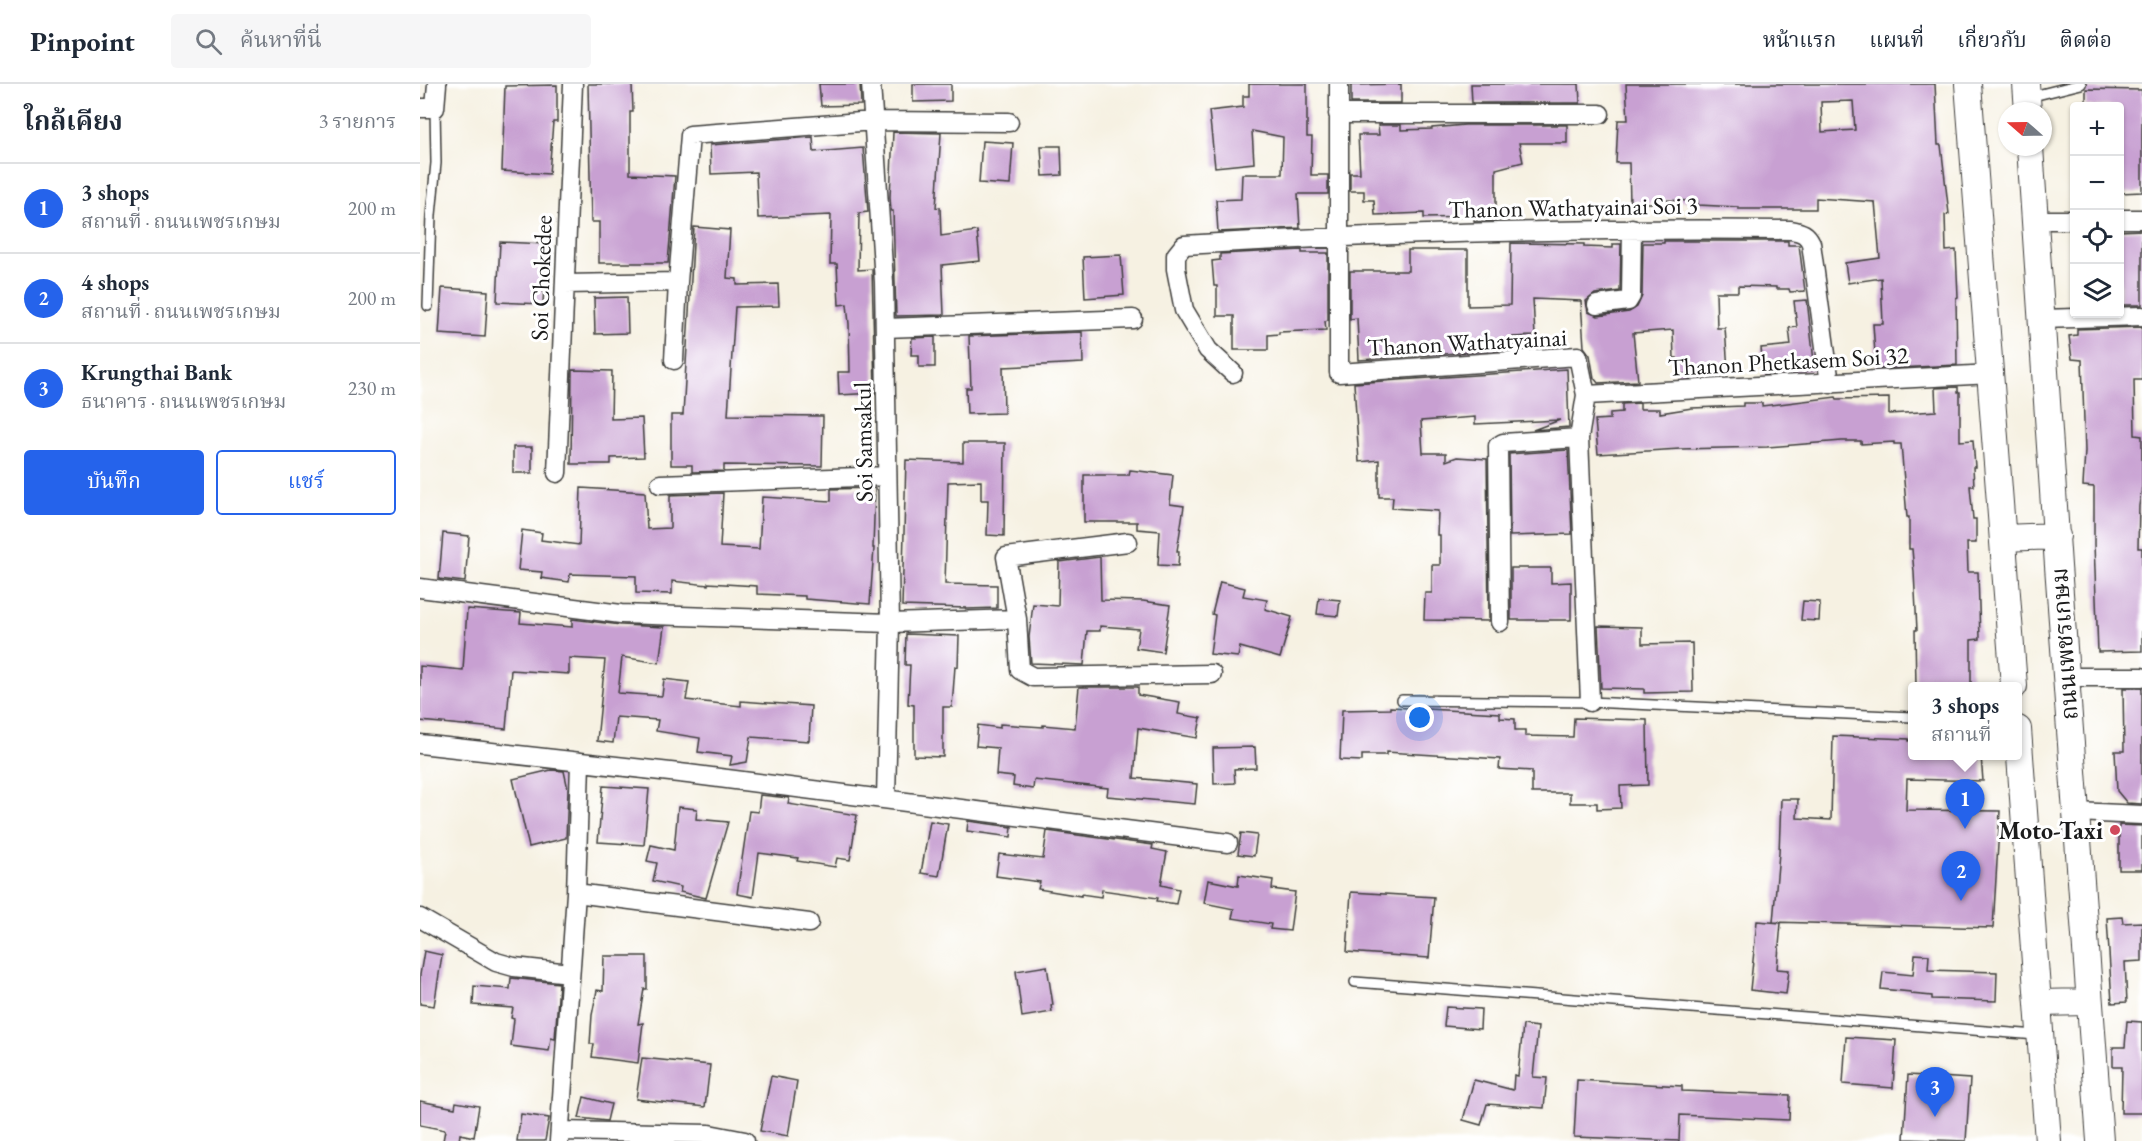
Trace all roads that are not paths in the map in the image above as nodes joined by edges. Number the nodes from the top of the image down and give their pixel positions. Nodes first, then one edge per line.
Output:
1 (437, 84) edge
2 (573, 84) edge
3 (871, 84) edge
4 (1339, 84) edge
5 (1968, 84) edge
6 (2080, 84) edge
7 (2027, 98) edge
8 (428, 108) edge
9 (1338, 114) junction
10 (1600, 114) dead end
11 (874, 121) junction
12 (1009, 122) dead end
13 (2031, 156) edge
14 (2124, 219) edge
15 (2142, 219) edge
16 (2035, 220) junction
17 (2070, 220) edge
18 (1632, 228) junction
19 (1338, 236) junction
20 (678, 282) junction
21 (565, 284) junction
22 (1597, 305) dead end
23 (428, 306) dead end
24 (2142, 316) edge
25 (1133, 319) dead end
26 (2042, 319) junction
27 (885, 328) junction
28 (674, 360) dead end
29 (1233, 373) dead end
30 (1992, 374) junction
31 (1830, 384) junction
32 (1586, 395) junction
33 (1579, 438) junction
34 (557, 473) dead end
35 (887, 476) junction
36 (660, 484) dead end
37 (2057, 536) junction
38 (2004, 538) junction
39 (1128, 542) dead end
40 (420, 588) edge
41 (1017, 619) junction
42 (1500, 622) dead end
43 (890, 623) junction
44 (1212, 674) dead end
45 (2142, 676) edge
46 (2066, 677) junction
47 (2014, 682) edge
48 (1402, 700) dead end
49 (1590, 702) junction
50 (1908, 717) edge
51 (420, 744) edge
52 (2020, 760) edge
53 (580, 764) junction
54 (886, 800) junction
55 (2076, 812) junction
56 (2142, 815) edge
57 (1228, 843) dead end
58 (576, 893) junction
59 (420, 918) edge
60 (809, 923) dead end
61 (570, 972) junction
62 (1355, 982) dead end
63 (2089, 1002) junction
64 (2038, 1003) junction
65 (2040, 1035) junction
66 (560, 1136) edge
67 (745, 1141) edge
68 (2048, 1141) edge
69 (2100, 1141) edge

1 - 8 street
2 - 21 street, Soi Chokedee
3 - 11 street, Soi Samsakul
4 - 9 street, Thanon Wathatyainai
5 - 30 main road
6 - 7 lane
8 - 23 lane
9 - 10 street
9 - 19 street, Thanon Wathatyainai
11 - 12 street
11 - 20 street
11 - 27 street, Soi Samsakul
13 - 16 main road, ถนนเพชรเกษม
14 - 15 street
16 - 17 street
16 - 26 main road, ถนนเพชรเกษม
18 - 19 street, Thanon Wathatyainai Soi 3
18 - 22 street
18 - 31 street, Thanon Wathatyainai Soi 3
19 - 29 street, Thanon Wathatyainai Soi 3
19 - 32 street, Thanon Wathatyainai
20 - 21 street
20 - 28 street
21 - 34 street, Soi Chokedee
24 - 26 street
25 - 27 street
26 - 37 main road, ถนนเพชรเกษม
27 - 35 street, Soi Samsakul
30 - 31 street, Thanon Phetkasem Soi 32
30 - 38 main road
31 - 32 street, Thanon Phetkasem Soi 32
32 - 33 street, Thanon Wathatyainai
33 - 42 street
33 - 49 street, Thanon Wathatyainai
35 - 36 street
35 - 43 street, Soi Samsakul
37 - 38 main road
37 - 46 main road, ถนนเพชรเกษม
38 - 47 main road
39 - 41 street
40 - 43 street
41 - 43 street
41 - 44 street
43 - 54 street, Soi Samsakul
45 - 46 street
46 - 55 main road, ถนนเพชรเกษม
48 - 49 lane
49 - 50 lane
51 - 53 street
52 - 64 main road
53 - 54 street
53 - 58 street
54 - 57 street
55 - 56 street
55 - 63 main road, ถนนเพชรเกษม
58 - 60 street
58 - 61 street
59 - 61 street
61 - 66 street
62 - 65 lane
63 - 64 main road
63 - 69 main road, ถนนเพชรเกษม
64 - 65 main road
65 - 68 main road
66 - 67 street

